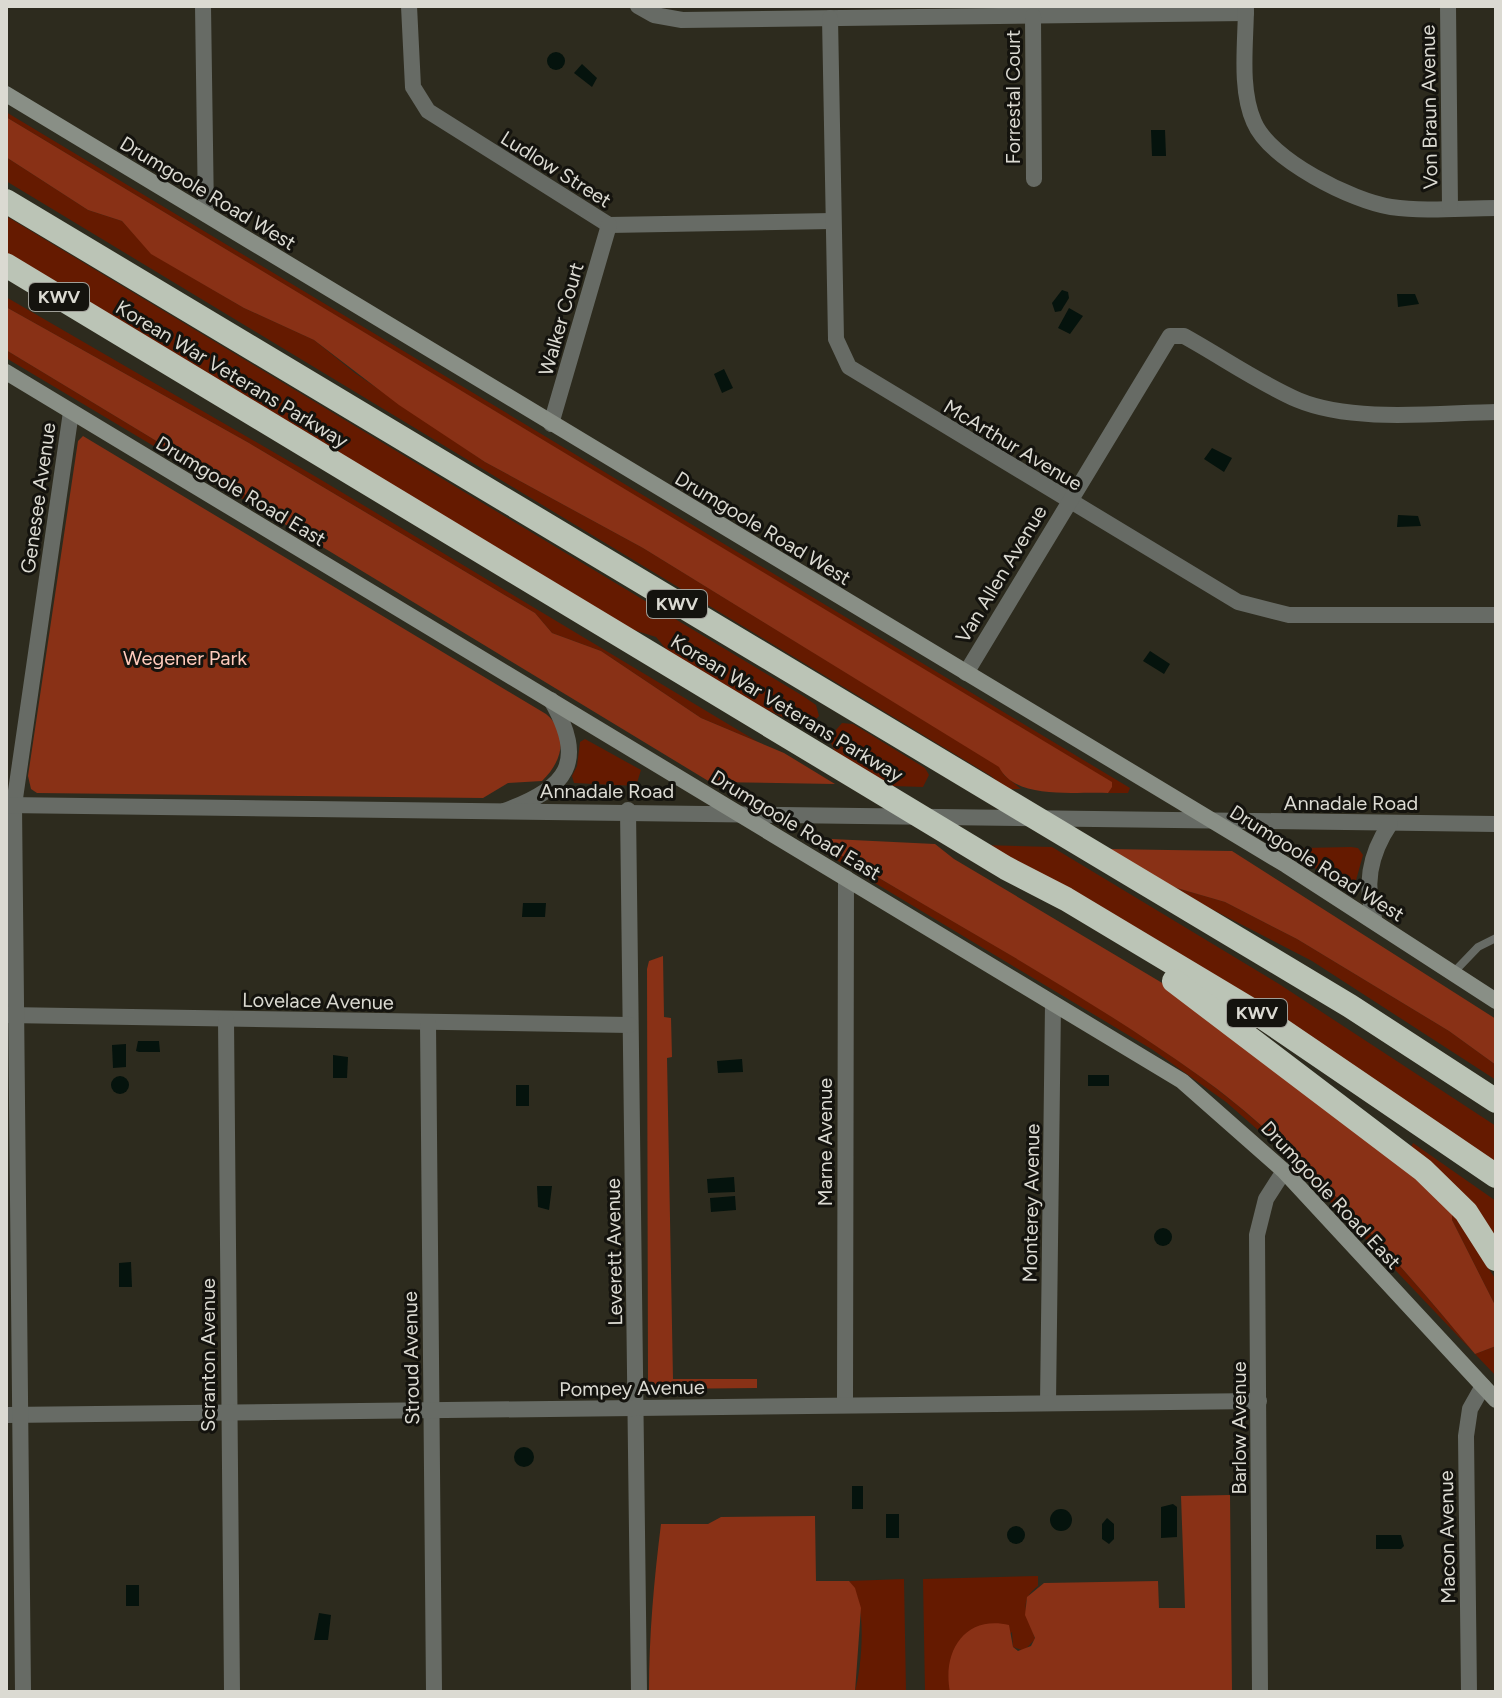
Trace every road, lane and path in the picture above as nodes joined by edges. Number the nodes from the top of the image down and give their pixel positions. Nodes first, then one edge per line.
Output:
1 (203, 6) edge
2 (409, 6) edge
3 (638, 6) edge
4 (1448, 6) edge
5 (1246, 9) edge
6 (1033, 16) junction
7 (830, 18) junction
8 (6, 94) edge
9 (1034, 179) dead end
10 (6, 201) edge
11 (1450, 208) junction
12 (1496, 208) edge
13 (206, 214) junction
14 (832, 221) junction
15 (609, 225) junction
16 (6, 265) edge
17 (6, 372) edge
18 (71, 412) junction
19 (1496, 412) edge
20 (551, 424) junction
21 (1068, 502) junction
22 (1496, 615) edge
23 (966, 673) junction
24 (551, 700) junction
25 (10, 805) edge
26 (628, 810) junction
27 (504, 811) junction
28 (737, 813) junction
29 (1213, 823) junction
30 (1390, 824) junction
31 (1496, 824) edge
32 (1006, 868) junction
33 (846, 878) junction
34 (1375, 922) junction
35 (1496, 938) edge
36 (1454, 972) junction
37 (1496, 1001) edge
38 (1053, 1004) junction
39 (11, 1015) edge
40 (226, 1019) junction
41 (428, 1023) junction
42 (630, 1025) junction
43 (1496, 1101) edge
44 (1284, 1171) junction
45 (1496, 1176) edge
46 (1496, 1259) edge
47 (1483, 1386) junction
48 (1496, 1400) edge
49 (1259, 1401) junction
50 (1048, 1403) junction
51 (845, 1405) junction
52 (636, 1408) junction
53 (431, 1411) junction
54 (228, 1413) junction
55 (13, 1415) edge
56 (23, 1692) edge
57 (232, 1692) edge
58 (434, 1692) edge
59 (639, 1692) edge
60 (1260, 1692) edge
61 (1469, 1692) edge

1 - 13 street
2 - 15 street, Ludlow Street
3 - 7 street
4 - 11 street, Von Braun Avenue
5 - 6 street
5 - 11 street
6 - 7 street
6 - 9 street, Forrestal Court
7 - 14 street, McArthur Avenue
8 - 13 main road, Drumgoole Road West
10 - 43 highway, Korean War Veterans Parkway / KWV
11 - 12 street
13 - 20 main road, Drumgoole Road West
14 - 15 street, Ludlow Street
14 - 21 street, McArthur Avenue
15 - 20 street, Walker Court
16 - 32 highway, Korean War Veterans Parkway / KWV
17 - 18 main road, Drumgoole Road East
18 - 24 main road, Drumgoole Road East
18 - 25 street, Genesee Avenue
19 - 21 street, Van Allen Avenue
20 - 23 main road, Drumgoole Road West
21 - 22 street, McArthur Avenue
21 - 23 street, Van Allen Avenue
23 - 29 main road, Drumgoole Road West
24 - 27 street
24 - 28 main road, Drumgoole Road East
25 - 27 street, Annadale Road
25 - 39 street, Genesee Avenue
26 - 27 street, Annadale Road
26 - 28 street, Annadale Road
26 - 42 street, Leverett Avenue
28 - 29 street, Annadale Road
28 - 33 main road, Drumgoole Road East
29 - 30 street, Annadale Road
29 - 34 main road, Drumgoole Road West
30 - 31 street, Annadale Road
30 - 34 street
32 - 45 highway, Korean War Veterans Parkway / KWV
32 - 46 highway
33 - 38 main road, Drumgoole Road East
33 - 51 street, Marne Avenue
34 - 36 main road, Drumgoole Road West
35 - 36 lane
36 - 37 main road, Drumgoole Road West
38 - 44 main road, Drumgoole Road East
38 - 50 street, Monterey Avenue
39 - 40 street, Lovelace Avenue
39 - 55 street, Genesee Avenue
40 - 41 street, Lovelace Avenue
40 - 54 street, Scranton Avenue
41 - 42 street, Lovelace Avenue
41 - 53 street, Stroud Avenue
42 - 52 street, Leverett Avenue
44 - 47 main road, Drumgoole Road East
44 - 49 street, Barlow Avenue
47 - 48 main road, Drumgoole Road East
47 - 61 street, Macon Avenue
49 - 50 street, Pompey Avenue
49 - 60 street, Barlow Avenue
50 - 51 street, Pompey Avenue
51 - 52 street, Pompey Avenue
52 - 53 street, Pompey Avenue
52 - 59 street, Leverett Avenue
53 - 54 street, Pompey Avenue
53 - 58 street, Stroud Avenue
54 - 55 street, Pompey Avenue
54 - 57 street, Scranton Avenue
55 - 56 street, Genesee Avenue

